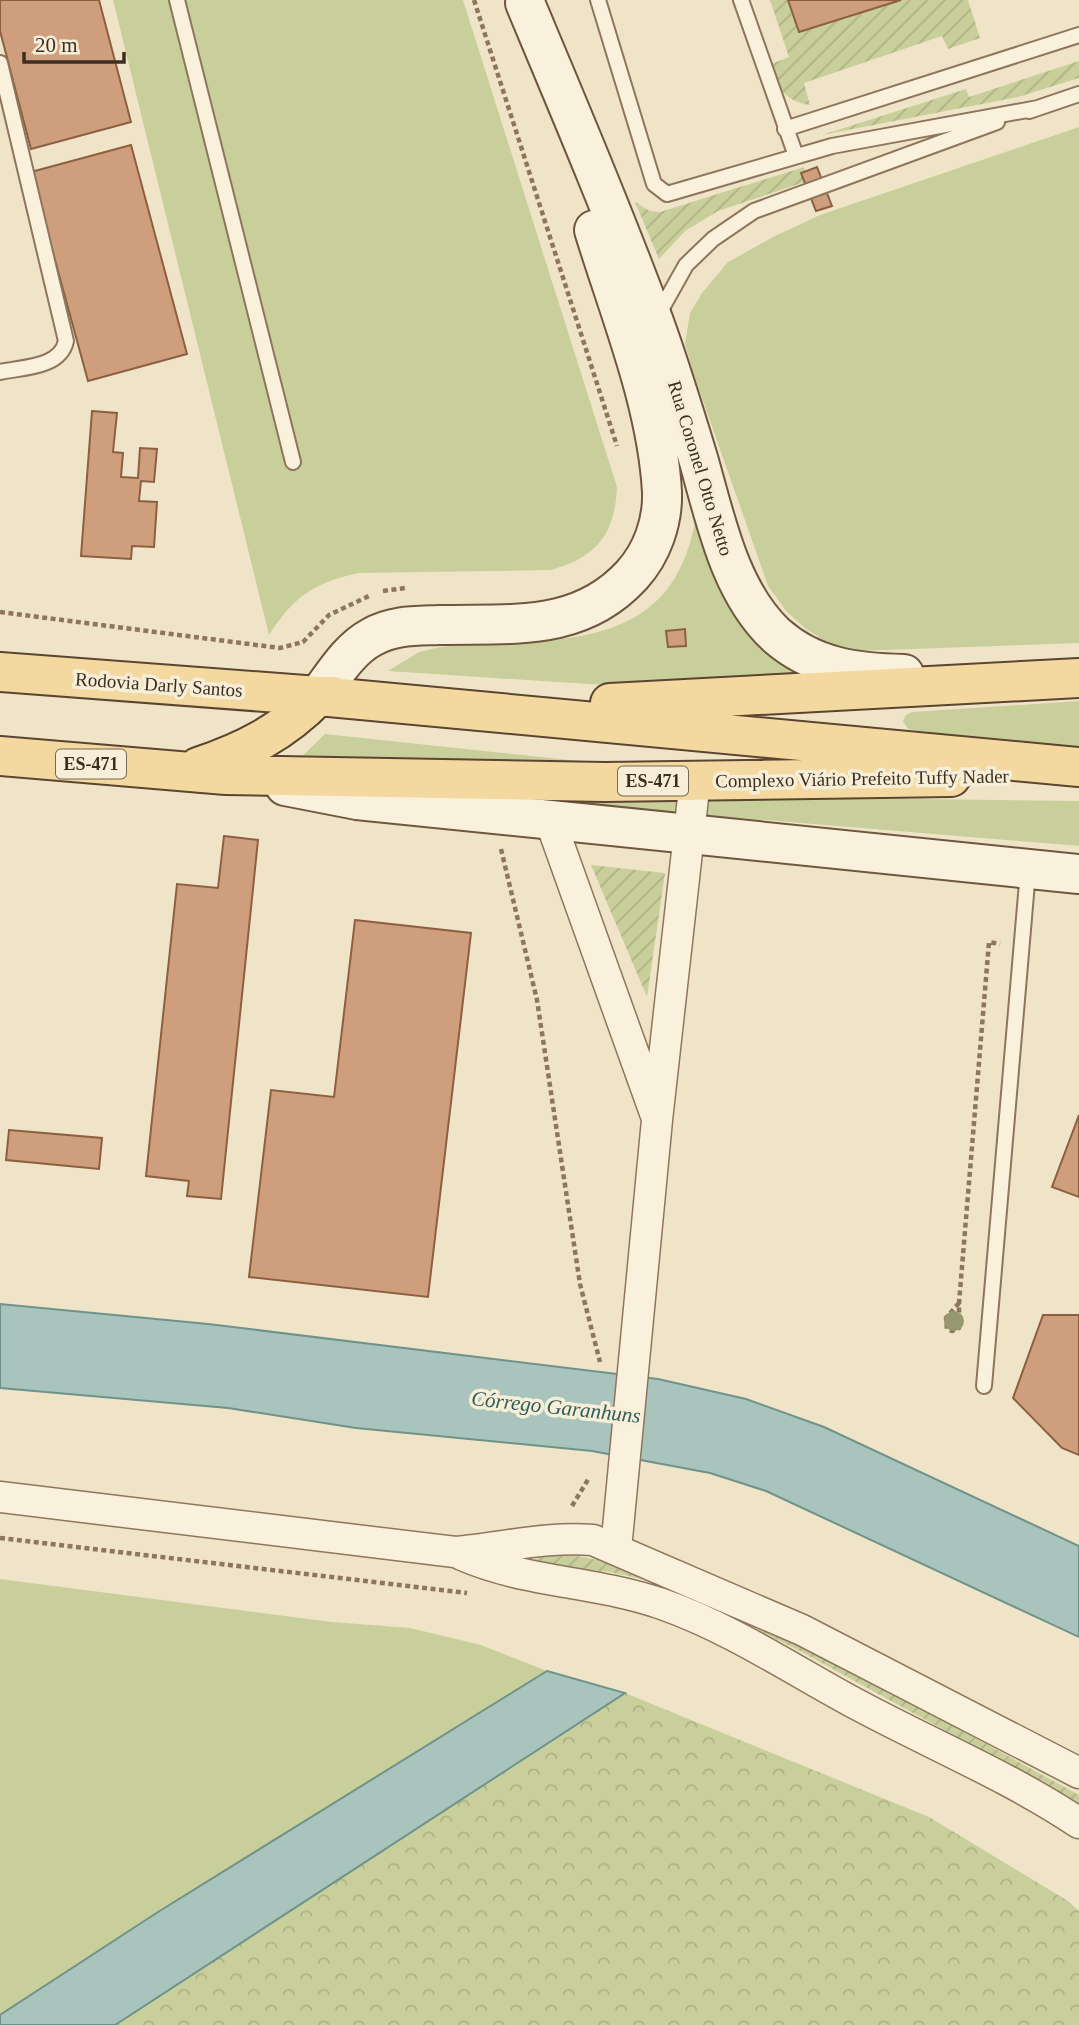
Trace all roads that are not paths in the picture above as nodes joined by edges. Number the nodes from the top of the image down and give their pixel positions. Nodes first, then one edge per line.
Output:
1 (177, 0) edge
2 (598, 0) edge
3 (741, 0) edge
4 (524, 1) edge
5 (1079, 35) edge
6 (0, 64) edge
7 (1079, 94) edge
8 (1038, 108) junction
9 (785, 129) junction
10 (796, 156) junction
11 (654, 323) junction
12 (0, 372) edge
13 (293, 462) dead end
14 (0, 671) edge
15 (1079, 676) edge
16 (318, 696) junction
17 (0, 756) edge
18 (1079, 767) edge
19 (183, 772) junction
20 (226, 775) junction
21 (1079, 775) edge
22 (695, 780) junction
23 (550, 820) junction
24 (689, 835) junction
25 (1028, 870) junction
26 (1079, 874) edge
27 (657, 1120) junction
28 (984, 1386) dead end
29 (0, 1497) edge
30 (616, 1549) junction
31 (455, 1552) junction
32 (1079, 1773) edge
33 (1079, 1823) edge

1 - 13 lane
2 - 10 lane
3 - 9 lane
4 - 11 street, Rua Coronel Otto Netto
4 - 16 street, Rua Coronel Otto Netto
5 - 9 lane
6 - 12 lane
7 - 8 lane
8 - 10 lane
8 - 11 lane
9 - 10 lane
11 - 15 street, Rua Coronel Otto Netto
14 - 16 main road, Rodovia Darly Santos
15 - 16 main road
16 - 18 main road, Complexo Viário Prefeito Tuffy Nader
16 - 19 main road
17 - 19 main road, ES-471
19 - 20 main road, ES-471
20 - 22 main road, Complexo Viário Prefeito Tuffy Nader / ES-471
20 - 23 street
21 - 22 main road, Complexo Viário Prefeito Tuffy Nader / ES-471
22 - 24 street
23 - 24 street
23 - 27 street
24 - 25 street
24 - 27 street
25 - 26 street
25 - 28 lane
27 - 30 street
29 - 31 street
30 - 31 street
30 - 32 street
31 - 33 street

